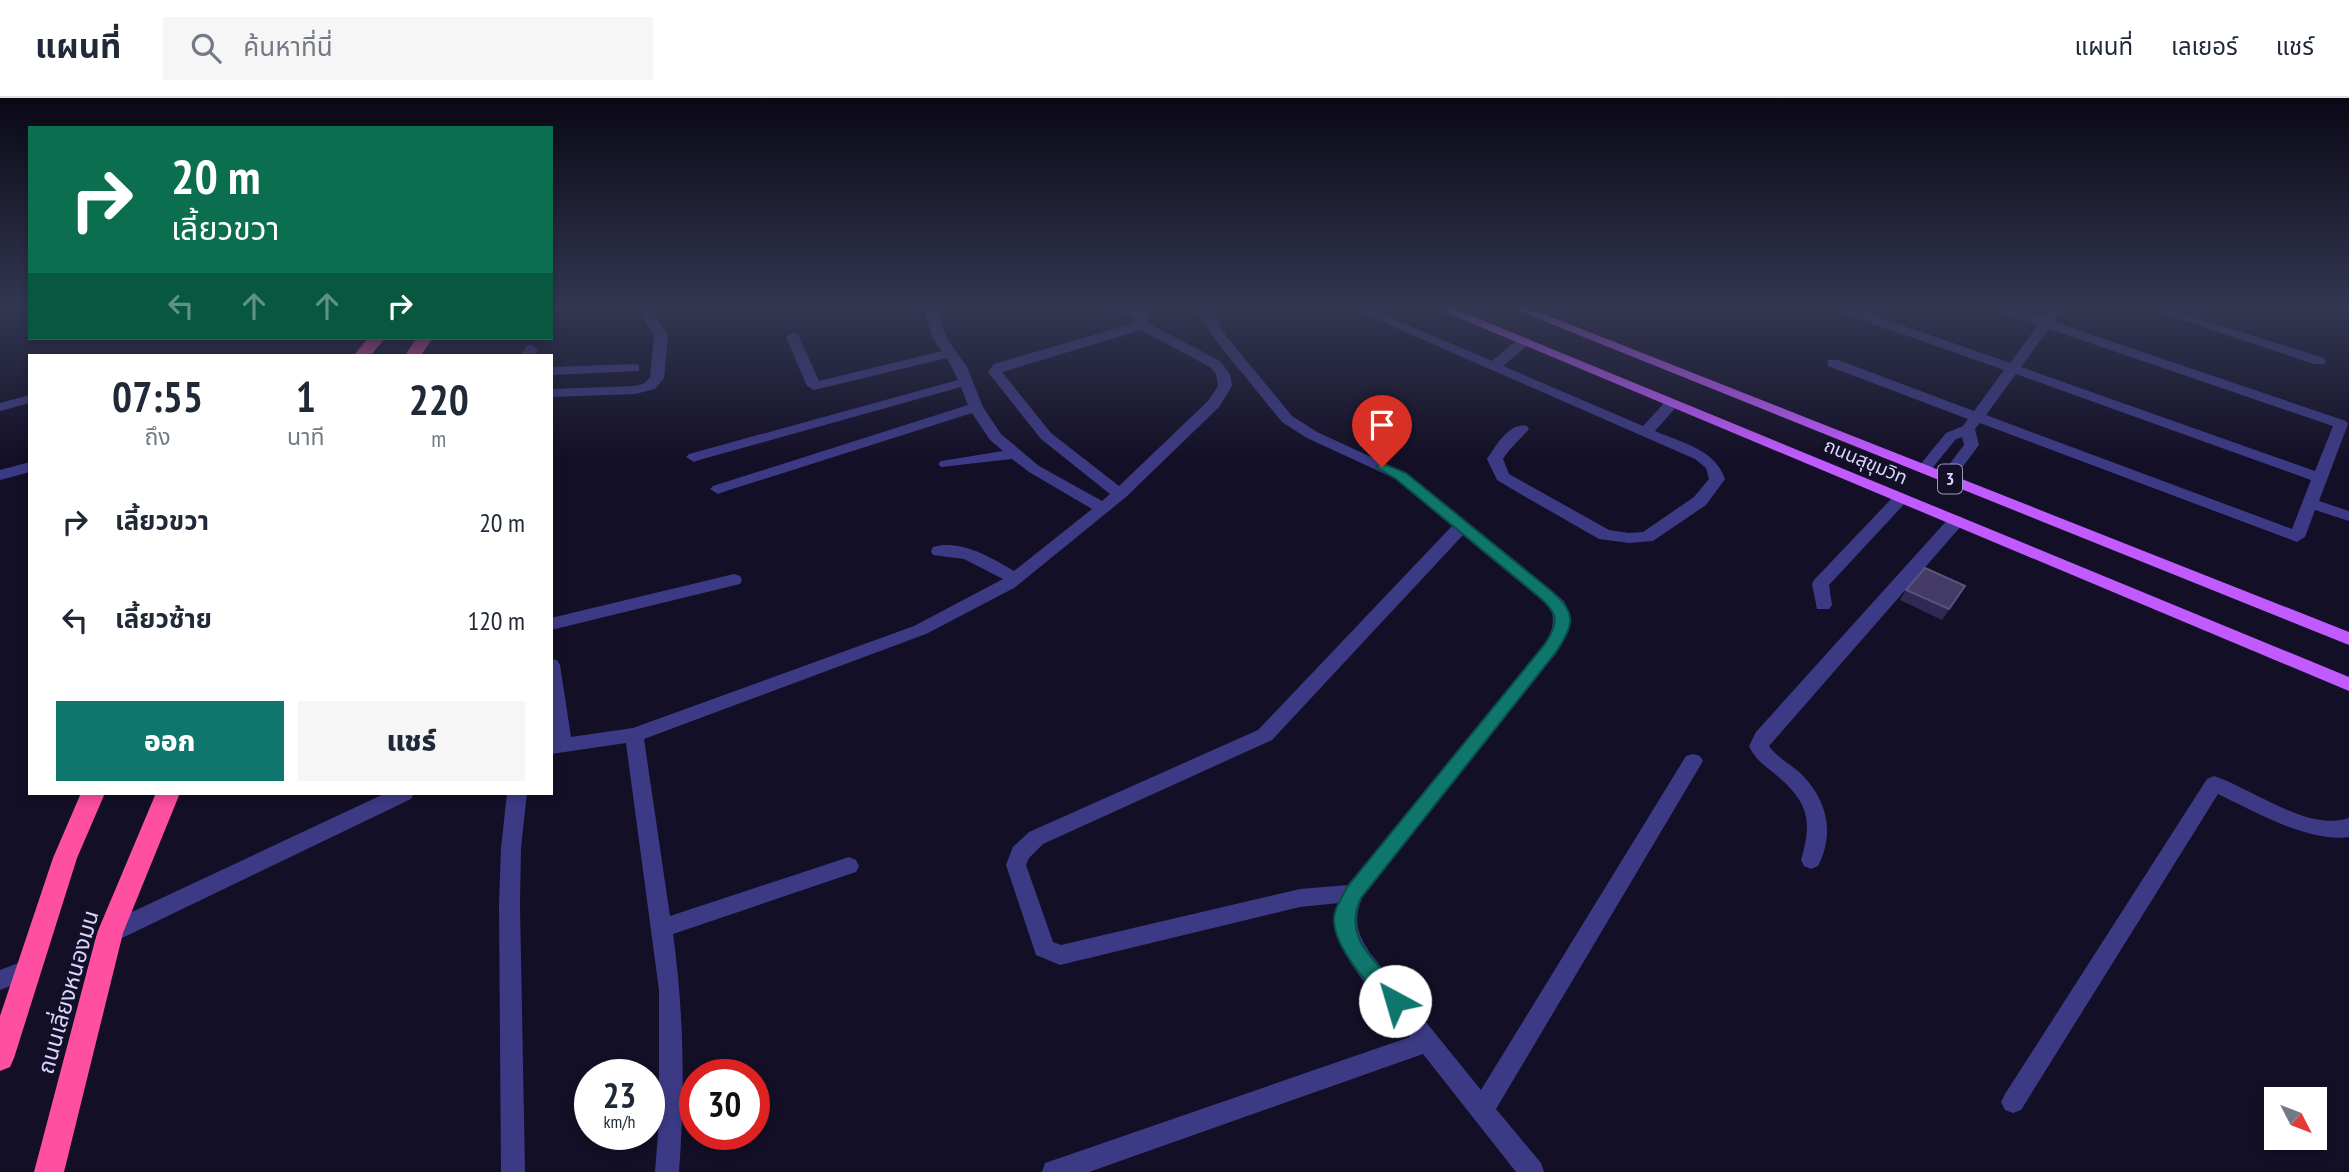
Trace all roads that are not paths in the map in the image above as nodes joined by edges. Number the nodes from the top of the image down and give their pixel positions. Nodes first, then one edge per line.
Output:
1 (659, 359) edge
2 (802, 359) edge
3 (925, 359) edge
4 (954, 359) edge
5 (1021, 359) edge
6 (1208, 359) edge
7 (1238, 359) edge
8 (1477, 359) edge
9 (1502, 359) edge
10 (1567, 359) edge
11 (1649, 359) edge
12 (1990, 359) edge
13 (2019, 359) edge
14 (2151, 359) edge
15 (2313, 359) edge
16 (2319, 361) dead end
17 (1833, 363) dead end
18 (1493, 366) junction
19 (2013, 367) junction
20 (634, 368) dead end
21 (553, 371) edge
22 (965, 382) junction
23 (553, 393) edge
24 (28, 400) edge
25 (1672, 403) junction
26 (0, 407) edge
27 (976, 407) junction
28 (1972, 423) junction
29 (1522, 429) dead end
30 (1646, 432) junction
31 (1015, 454) junction
32 (694, 457) dead end
33 (946, 464) dead end
34 (28, 467) edge
35 (1924, 468) junction
36 (0, 474) edge
37 (1947, 478) junction
38 (2320, 478) junction
39 (718, 489) dead end
40 (1119, 494) junction
41 (1901, 498) junction
42 (2310, 503) junction
43 (1103, 509) junction
44 (2349, 516) edge
45 (1956, 521) junction
46 (1461, 527) junction
47 (939, 551) dead end
48 (1015, 579) junction
49 (734, 580) dead end
50 (1823, 605) dead end
51 (553, 624) edge
52 (2349, 639) edge
53 (2349, 684) edge
54 (553, 692) edge
55 (634, 735) junction
56 (557, 745) edge
57 (1693, 761) dead end
58 (92, 795) edge
59 (168, 795) edge
60 (400, 795) edge
61 (517, 795) edge
62 (2349, 826) edge
63 (1811, 860) dead end
64 (849, 866) dead end
65 (1354, 893) junction
66 (662, 928) junction
67 (110, 933) junction
68 (29, 970) junction
69 (0, 980) edge
70 (1428, 1042) junction
71 (0, 1058) edge
72 (2013, 1102) dead end
73 (1482, 1110) junction
74 (49, 1172) edge
75 (513, 1172) edge
76 (667, 1172) edge
77 (1054, 1172) edge
78 (1532, 1172) edge

1 - 23 street
2 - 3 street
4 - 22 street
5 - 40 street
6 - 40 street
7 - 46 street
8 - 18 street
9 - 18 street
10 - 25 main road, ถนนสุขุมวิท / 3
11 - 35 main road, ถนนสุขุมวิท / 3
12 - 19 street
13 - 19 street
14 - 38 street
15 - 16 street
17 - 28 street
18 - 30 street
19 - 28 street
19 - 38 street
20 - 21 street
22 - 27 street
22 - 32 street
24 - 26 street
25 - 30 street
25 - 41 main road, ถนนสุขุมวิท / 3
27 - 31 street
27 - 39 street
28 - 35 street
28 - 37 street
28 - 42 street
29 - 30 street
31 - 33 street
31 - 43 street
34 - 36 street
35 - 37 main road, ถนนสุขุมวิท / 3
37 - 52 main road, ถนนสุขุมวิท / 3
38 - 42 street
40 - 43 street
41 - 45 main road, ถนนสุขุมวิท / 3
41 - 50 street
42 - 44 street
43 - 48 street
45 - 53 main road, ถนนสุขุมวิท / 3
45 - 63 street
46 - 65 street
46 - 65 street
47 - 48 street
48 - 55 street
49 - 51 street
54 - 56 street
55 - 56 street
55 - 66 street
57 - 73 street
58 - 68 highway, ถนนเลี่ยงหนองมน
59 - 67 highway, ถนนเลี่ยงหนองมน
60 - 67 street
61 - 75 street
62 - 72 street
64 - 66 street
65 - 70 street
66 - 76 street
67 - 74 highway, ถนนเลี่ยงหนองมน
68 - 69 street
68 - 71 highway, ถนนเลี่ยงหนองมน
70 - 73 street
70 - 77 street
73 - 78 street

